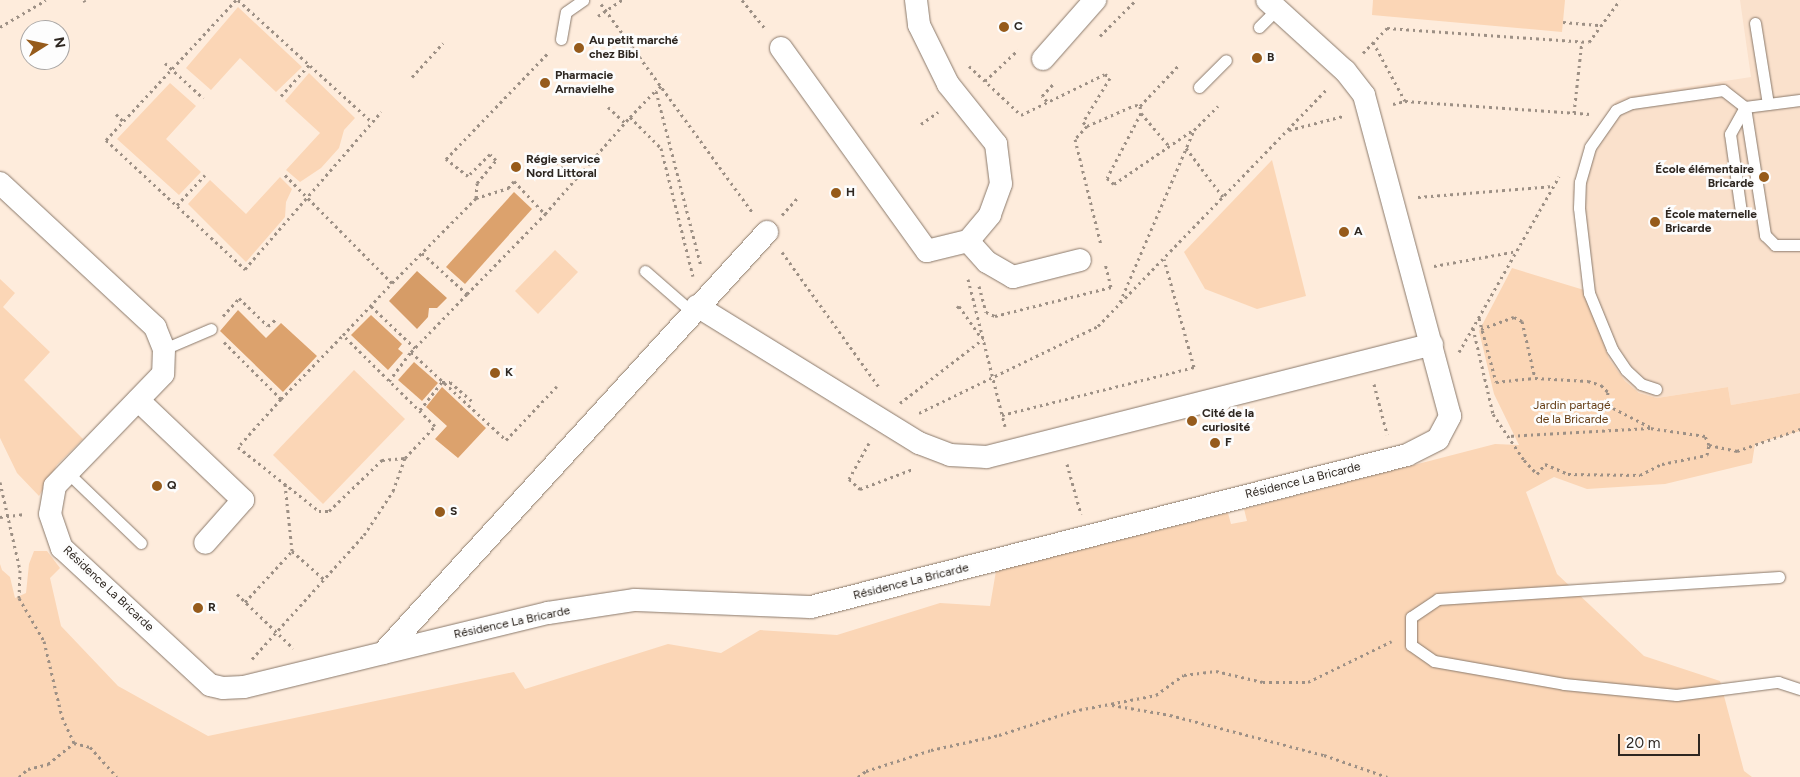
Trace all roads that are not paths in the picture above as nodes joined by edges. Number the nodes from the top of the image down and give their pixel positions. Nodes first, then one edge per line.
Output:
1 (583, 0) edge
2 (916, 0) edge
3 (1095, 0) edge
4 (1272, 5) edge
5 (1756, 23) dead end
6 (1259, 27) dead end
7 (562, 39) road end
8 (781, 48) road end
9 (1043, 59) dead end
10 (1226, 60) dead end
11 (1199, 87) dead end
12 (1800, 100) edge
13 (1768, 104) junction
14 (1746, 107) junction
15 (0, 183) edge
16 (1740, 212) dead end
17 (767, 232) dead end
18 (968, 241) junction
19 (1800, 245) edge
20 (1080, 260) dead end
21 (645, 271) dead end
22 (694, 309) junction
23 (211, 329) road end
24 (1432, 344) junction
25 (164, 349) junction
26 (1656, 389) dead end
27 (138, 400) junction
28 (68, 473) junction
29 (142, 543) dead end
30 (205, 543) dead end
31 (1779, 577) dead end
32 (382, 653) junction
33 (1800, 689) edge

1 - 7 lane
2 - 18 street
3 - 9 street
4 - 6 lane
4 - 24 street, Résidence La Bricarde
5 - 13 lane
8 - 18 street
10 - 11 lane
12 - 13 lane
13 - 14 lane
14 - 16 lane
14 - 19 lane
14 - 26 lane
15 - 25 street, Résidence La Bricarde
17 - 22 street
18 - 20 street
21 - 22 lane
22 - 24 street
22 - 32 street
23 - 25 lane
24 - 32 street, Résidence La Bricarde
25 - 27 street, Résidence La Bricarde
27 - 28 street, Résidence La Bricarde
27 - 30 street
28 - 29 lane
28 - 32 street, Résidence La Bricarde
31 - 33 lane

